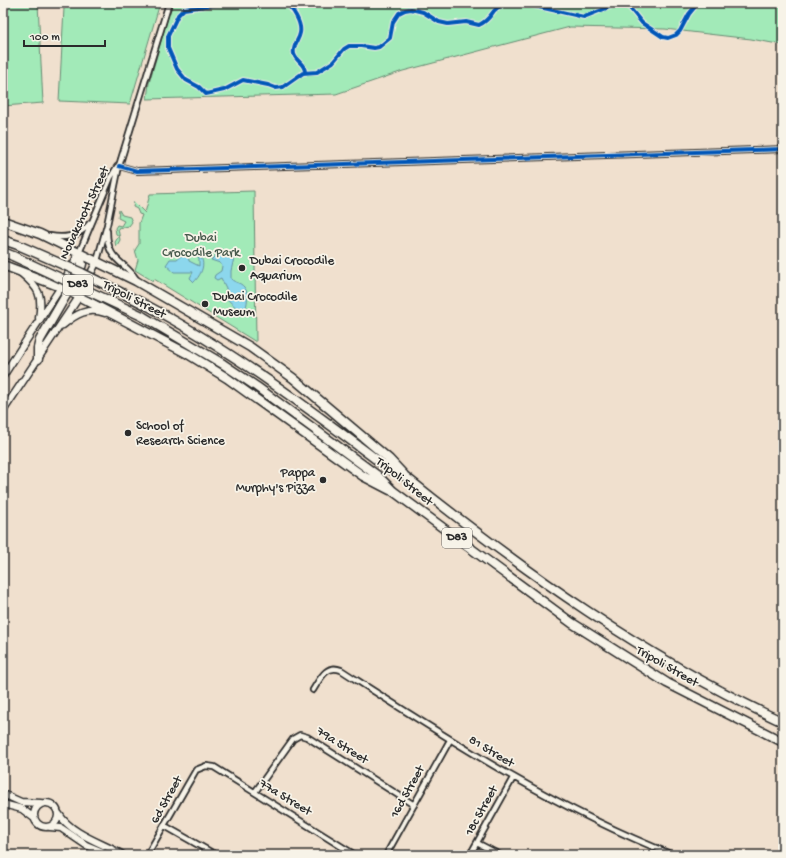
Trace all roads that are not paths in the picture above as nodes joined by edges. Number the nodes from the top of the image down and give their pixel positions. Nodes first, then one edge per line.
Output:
1 (169, 3) edge
2 (783, 149) edge
3 (118, 166) junction
4 (94, 219) junction
5 (3, 221) edge
6 (107, 225) junction
7 (40, 234) junction
8 (3, 240) edge
9 (3, 252) edge
10 (79, 253) junction
11 (97, 261) junction
12 (3, 265) edge
13 (17, 270) junction
14 (136, 281) junction
15 (61, 287) junction
16 (69, 291) junction
17 (79, 296) junction
18 (121, 318) junction
19 (39, 322) junction
20 (57, 330) junction
21 (38, 359) junction
22 (3, 376) edge
23 (3, 411) edge
24 (406, 477) junction
25 (393, 492) junction
26 (314, 690) dead end
27 (783, 722) edge
28 (450, 740) junction
29 (783, 742) edge
30 (202, 766) joint
31 (513, 778) junction
32 (255, 792) junction
33 (3, 794) edge
34 (43, 803) junction
35 (3, 804) edge
36 (414, 805) junction
37 (59, 814) junction
38 (34, 818) junction
39 (165, 826) junction
40 (50, 827) junction
41 (477, 843) junction
42 (153, 847) junction
43 (110, 855) edge
44 (123, 855) edge
45 (146, 855) edge
46 (150, 855) edge
47 (216, 855) edge
48 (355, 855) edge
49 (386, 855) edge
50 (470, 855) edge
51 (500, 855) edge
52 (673, 855) edge

1 - 3 street
2 - 3 street
3 - 4 street, Nouakchott Street
3 - 6 street, Nouakchott Street
4 - 7 street
4 - 10 street, Nouakchott Street
5 - 7 highway
6 - 11 street, Nouakchott Street
6 - 14 street
7 - 10 highway
8 - 24 highway, Tripoli Street / D83, bridge
9 - 25 highway, Tripoli Street / D83, bridge
10 - 11 highway
10 - 15 street, Nouakchott Street
10 - 16 highway
11 - 14 highway
11 - 17 street, Nouakchott Street
12 - 13 highway
13 - 15 highway
13 - 19 street
14 - 24 highway
15 - 16 highway
15 - 19 street, Nouakchott Street
16 - 17 highway
16 - 21 highway
17 - 18 highway
17 - 20 street, Nouakchott Street
18 - 20 street
18 - 25 highway
19 - 22 street, Nouakchott Street
20 - 21 street, Nouakchott Street
21 - 23 street, Nouakchott Street
24 - 27 highway, Tripoli Street / D83
25 - 29 highway, Tripoli Street / D83
26 - 28 street, 81 Street
28 - 31 street, 81 Street
28 - 36 street, 16d Street
30 - 32 street, 77a Street
30 - 39 street, 6d Street
31 - 41 street, 18c Street
31 - 52 street, 81 Street
32 - 36 street, 79a Street
32 - 48 street, 77a Street
33 - 34 street
34 - 37 street
34 - 38 street
35 - 38 street
36 - 49 street, 16d Street
37 - 40 street
37 - 44 street
38 - 40 street
39 - 42 street, 6d Street
39 - 47 street
40 - 43 street
41 - 50 street, 18c Street
41 - 51 street
42 - 45 street, 6d Street
42 - 46 street, 6d Street

